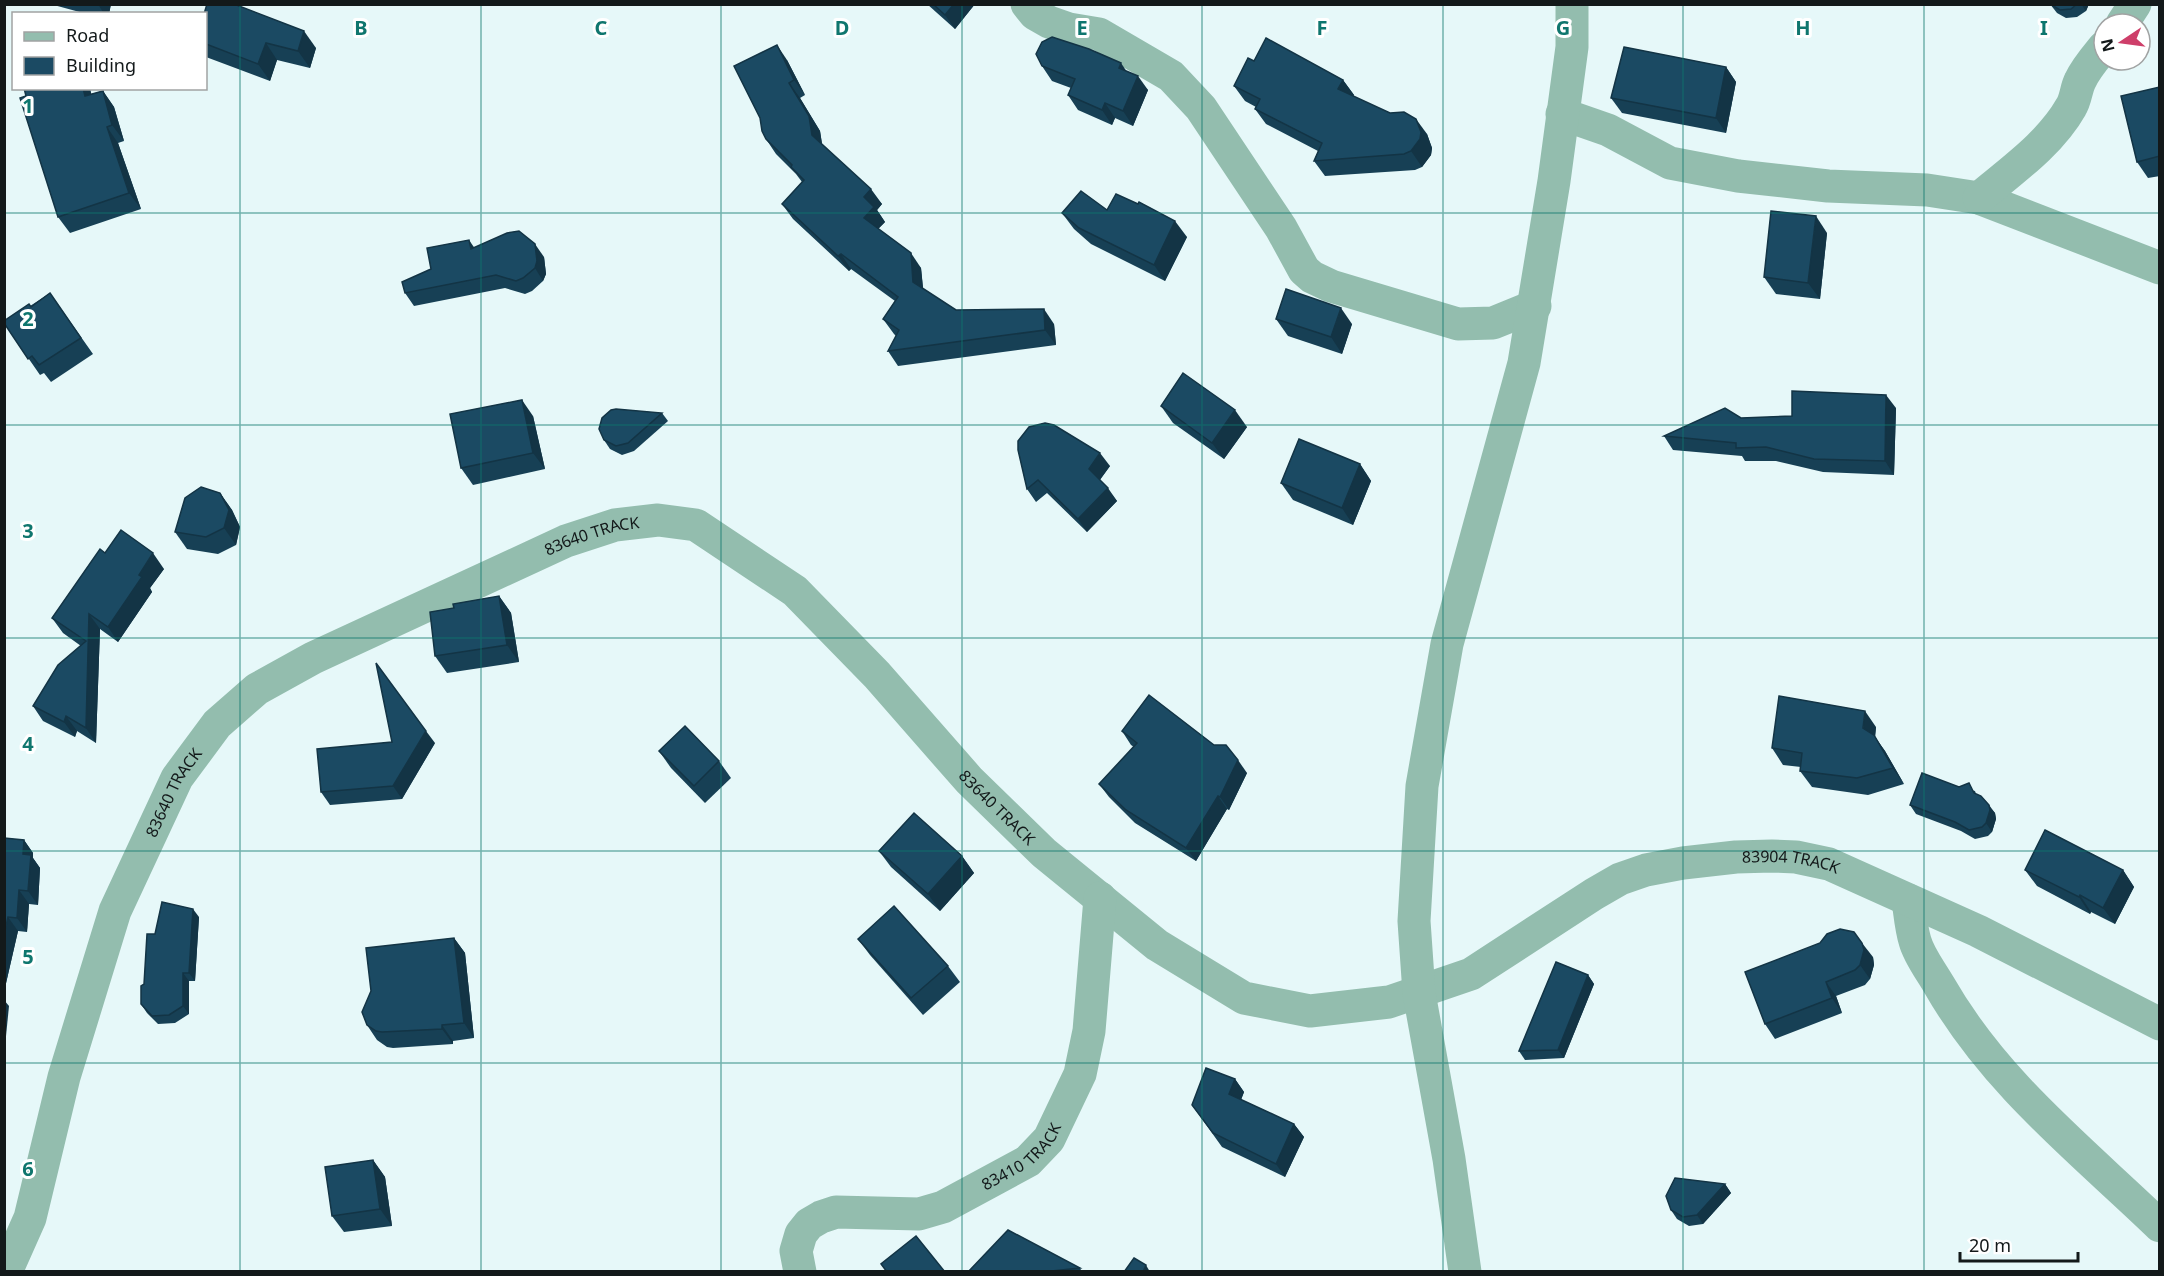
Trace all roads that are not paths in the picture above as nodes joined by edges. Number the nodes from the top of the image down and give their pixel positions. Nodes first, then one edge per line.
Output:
1 (1027, 4) edge
2 (1572, 4) edge
3 (2092, 62) edge
4 (1562, 114) junction
5 (1979, 198) junction
6 (2160, 268) edge
7 (1534, 306) junction
8 (1100, 898) junction
9 (1908, 900) junction
10 (1419, 993) junction
11 (2160, 1024) edge
12 (2160, 1226) edge
13 (6, 1272) edge
14 (800, 1272) edge
15 (1465, 1272) edge

1 - 7 street
2 - 4 street
3 - 5 street
4 - 5 street
4 - 7 street
5 - 6 street
7 - 10 street
8 - 10 street, 83640 TRACK
8 - 13 street, 83640 TRACK
8 - 14 street, 83410 TRACK
9 - 10 street, 83904 TRACK
9 - 11 street, 83904 TRACK
9 - 12 street
10 - 15 street

